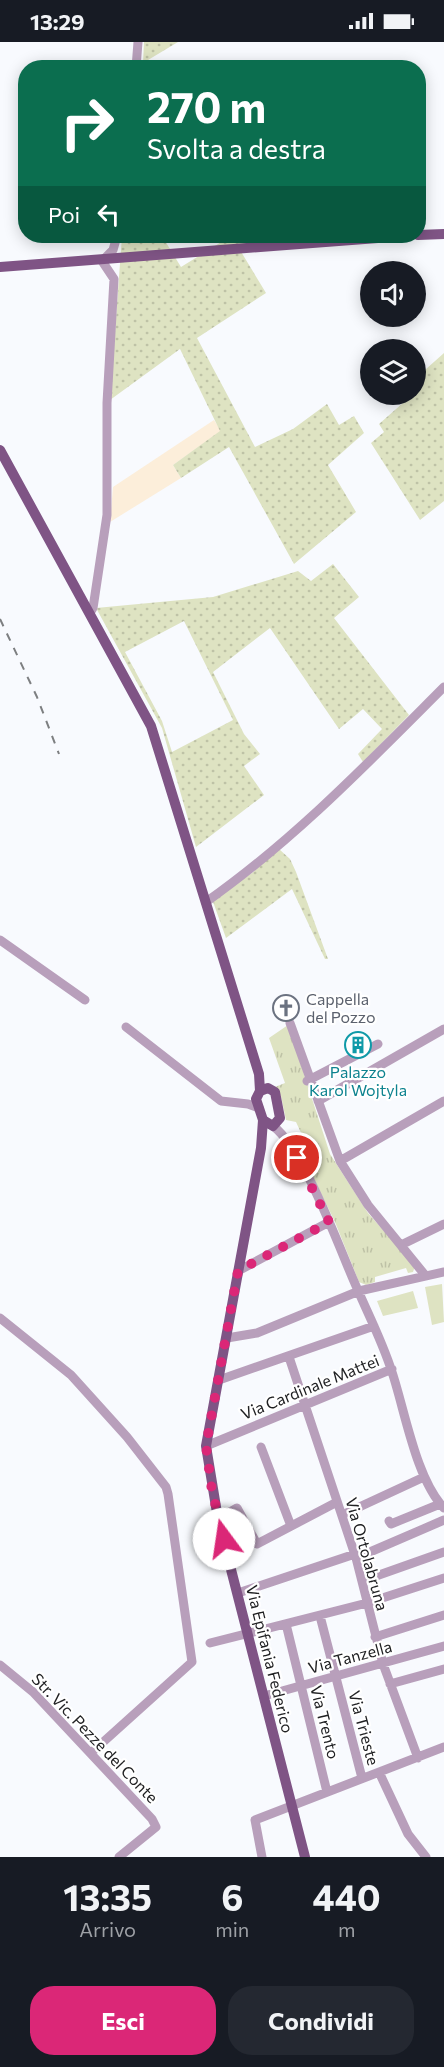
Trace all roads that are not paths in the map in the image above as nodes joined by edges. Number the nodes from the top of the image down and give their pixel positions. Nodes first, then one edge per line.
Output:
1 (138, 42) edge
2 (137, 60) edge
3 (444, 234) edge
4 (426, 235) edge
5 (115, 243) edge
6 (119, 243) edge
7 (317, 243) edge
8 (132, 258) junction
9 (102, 261) junction
10 (0, 267) edge
11 (0, 450) edge
12 (90, 613) junction
13 (444, 687) edge
14 (206, 902) junction
15 (0, 940) edge
16 (85, 1000) dead end
17 (290, 1023) dead end
18 (126, 1027) dead end
19 (444, 1029) edge
20 (378, 1044) dead end
21 (308, 1080) junction
22 (262, 1091) junction
23 (318, 1101) junction
24 (444, 1101) edge
25 (235, 1103) junction
26 (259, 1108) junction
27 (272, 1122) junction
28 (340, 1161) junction
29 (329, 1222) junction
30 (444, 1224) edge
31 (401, 1245) junction
32 (238, 1271) junction
33 (444, 1272) edge
34 (425, 1275) junction
35 (359, 1291) junction
36 (0, 1318) edge
37 (374, 1326) junction
38 (226, 1338) junction
39 (289, 1357) junction
40 (392, 1369) junction
41 (219, 1380) junction
42 (305, 1404) junction
43 (206, 1446) junction
44 (261, 1447) dead end
45 (424, 1477) junction
46 (337, 1502) junction
47 (442, 1506) edge
48 (342, 1515) junction
49 (218, 1519) junction
50 (444, 1520) edge
51 (389, 1521) dead end
52 (291, 1526) junction
53 (444, 1552) edge
54 (356, 1556) junction
55 (444, 1578) edge
56 (362, 1581) junction
57 (238, 1593) junction
58 (367, 1603) junction
59 (444, 1615) edge
60 (320, 1616) junction
61 (286, 1624) junction
62 (249, 1633) junction
63 (375, 1636) junction
64 (210, 1643) dead end
65 (444, 1646) edge
66 (383, 1664) junction
67 (0, 1665) edge
68 (444, 1669) edge
69 (336, 1676) junction
70 (390, 1684) junction
71 (300, 1685) junction
72 (264, 1696) junction
73 (444, 1748) edge
74 (92, 1753) junction
75 (418, 1758) junction
76 (379, 1772) junction
77 (362, 1778) junction
78 (327, 1792) junction
79 (292, 1806) junction
80 (118, 1857) edge
81 (262, 1857) edge
82 (305, 1857) edge
83 (426, 1857) edge

1 - 2 street
3 - 4 main road
5 - 9 street
6 - 8 street
7 - 8 main road
8 - 9 main road
9 - 10 main road
9 - 12 street
11 - 12 main road
12 - 14 main road
13 - 14 street
14 - 22 main road
15 - 16 street
17 - 21 street
18 - 25 street
19 - 23 street
20 - 21 street
21 - 23 street
22 - 25 street
22 - 26 main road
22 - 27 main road
23 - 28 street
24 - 28 street
25 - 26 street
26 - 27 main road
27 - 29 street
27 - 32 main road, Via Epifania Federico
28 - 31 street
29 - 32 street
29 - 35 street
30 - 31 street
31 - 34 street
32 - 38 main road, Via Epifania Federico
33 - 34 street
34 - 35 street
35 - 37 street
35 - 38 street
36 - 74 street
37 - 39 street
37 - 40 street
38 - 41 main road, Via Epifania Federico
39 - 41 street
39 - 42 street, Via Ortolabruna
40 - 42 street, Via Cardinale Mattei
40 - 45 street
41 - 43 main road, Via Epifania Federico
42 - 43 street, Via Cardinale Mattei
42 - 46 street, Via Ortolabruna
43 - 49 main road, Via Epifania Federico
44 - 52 street
45 - 47 street
45 - 48 street
46 - 48 street, Via Ortolabruna
46 - 52 street
47 - 51 street
48 - 54 street, Via Ortolabruna
49 - 52 street
49 - 57 main road, Via Epifania Federico
50 - 54 street
53 - 56 street
54 - 56 street, Via Ortolabruna
54 - 57 street
55 - 58 street
56 - 58 street, Via Ortolabruna
57 - 62 main road, Via Epifania Federico
58 - 60 street
58 - 63 street, Via Ortolabruna
59 - 63 street
60 - 61 street
60 - 69 street, Via Trieste
61 - 62 street
61 - 71 street, Via Trento
62 - 64 street
62 - 72 main road, Via Epifania Federico
63 - 66 street, Via Ortolabruna
65 - 66 street, Via Tanzella
66 - 69 street, Via Tanzella
66 - 70 street, Via Ortolabruna
67 - 74 street, Str. Vic. Pezze del Conte
68 - 70 street
69 - 71 street, Via Tanzella
69 - 77 street, Via Trieste
70 - 75 street, Via Ortolabruna
71 - 72 street, Via Tanzella
71 - 78 street, Via Trento
72 - 79 main road, Via Epifania Federico
73 - 75 street
74 - 80 street, Str. Vic. Pezze del Conte
75 - 76 street
76 - 77 street
76 - 83 street
77 - 78 street
78 - 79 street
79 - 81 street
79 - 82 main road, Via Epifania Federico

